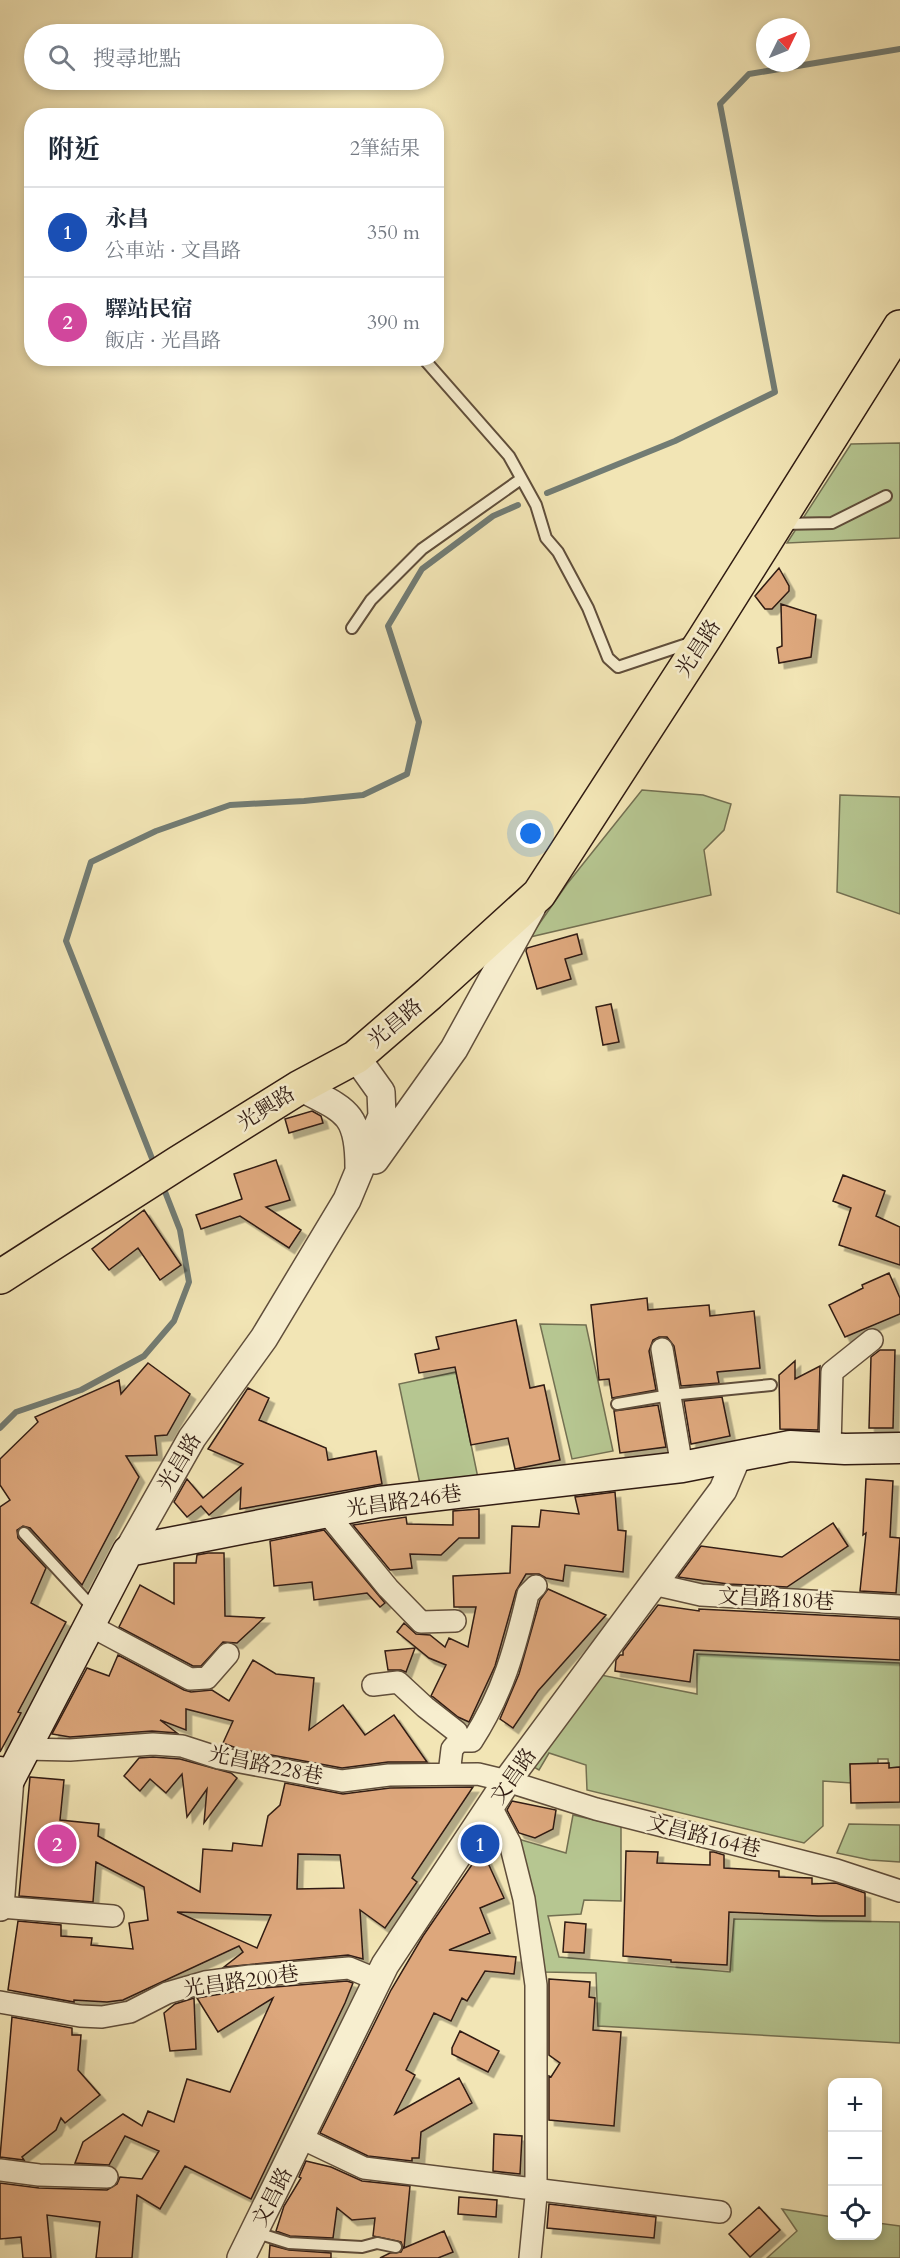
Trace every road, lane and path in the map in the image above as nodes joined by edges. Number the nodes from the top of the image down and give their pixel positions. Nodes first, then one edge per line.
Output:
1 (900, 327) edge
2 (430, 366) edge
3 (521, 479) junction
4 (886, 496) dead end
5 (776, 525) junction
6 (352, 628) dead end
7 (705, 639) junction
8 (539, 894) junction
9 (356, 1056) junction
10 (300, 1087) junction
11 (347, 1200) junction
12 (0, 1277) edge
13 (872, 1340) dead end
14 (662, 1349) dead end
15 (771, 1385) dead end
16 (670, 1395) junction
17 (616, 1404) dead end
18 (830, 1448) junction
19 (900, 1448) edge
20 (737, 1457) junction
21 (682, 1467) junction
22 (326, 1512) junction
23 (24, 1533) dead end
24 (128, 1551) junction
25 (653, 1584) junction
26 (536, 1586) dead end
27 (900, 1606) edge
28 (93, 1618) junction
29 (455, 1621) dead end
30 (228, 1654) dead end
31 (373, 1685) dead end
32 (459, 1741) junction
33 (25, 1749) junction
34 (449, 1774) junction
35 (5, 1775) edge
36 (507, 1780) junction
37 (491, 1807) junction
38 (900, 1891) edge
39 (0, 1907) edge
40 (113, 1916) dead end
41 (378, 1980) junction
42 (0, 2002) edge
43 (301, 2138) junction
44 (0, 2170) edge
45 (106, 2177) dead end
46 (536, 2188) junction
47 (720, 2212) dead end
48 (254, 2232) junction
49 (396, 2247) dead end
50 (241, 2258) edge
51 (530, 2258) edge

1 - 5 main road, 光昌路
2 - 3 lane
3 - 6 lane
3 - 7 lane
4 - 5 lane
5 - 7 main road, 光昌路
7 - 8 main road, 光昌路
8 - 9 main road, 光昌路
8 - 11 street
9 - 10 main road, 光興路
9 - 11 street, 光昌路
10 - 11 street
10 - 12 main road, 光興路
11 - 24 street, 光昌路
13 - 18 street
14 - 16 street
15 - 16 lane
16 - 17 lane
16 - 21 street
18 - 19 main road
18 - 20 main road
20 - 21 main road, 光昌路246巷
20 - 25 street, 文昌路
21 - 22 main road, 光昌路246巷
22 - 24 main road, 光昌路246巷
22 - 29 street
23 - 28 lane
24 - 28 main road, 光昌路
25 - 27 street, 文昌路180巷
25 - 36 street, 文昌路
26 - 32 street
28 - 30 street
28 - 33 main road, 光昌路
31 - 32 street
32 - 34 street
33 - 34 street, 光昌路228巷
33 - 35 main road, 光昌路
34 - 36 street, 光昌路228巷
35 - 39 street, 光昌路
36 - 37 street, 文昌路
36 - 38 street, 文昌路164巷
37 - 41 street, 文昌路
37 - 46 street
39 - 40 street
41 - 42 street, 光昌路200巷
41 - 43 street, 文昌路
43 - 46 street
43 - 48 street, 文昌路
44 - 45 street
46 - 47 street
46 - 51 street
48 - 49 lane
48 - 50 street, 文昌路

